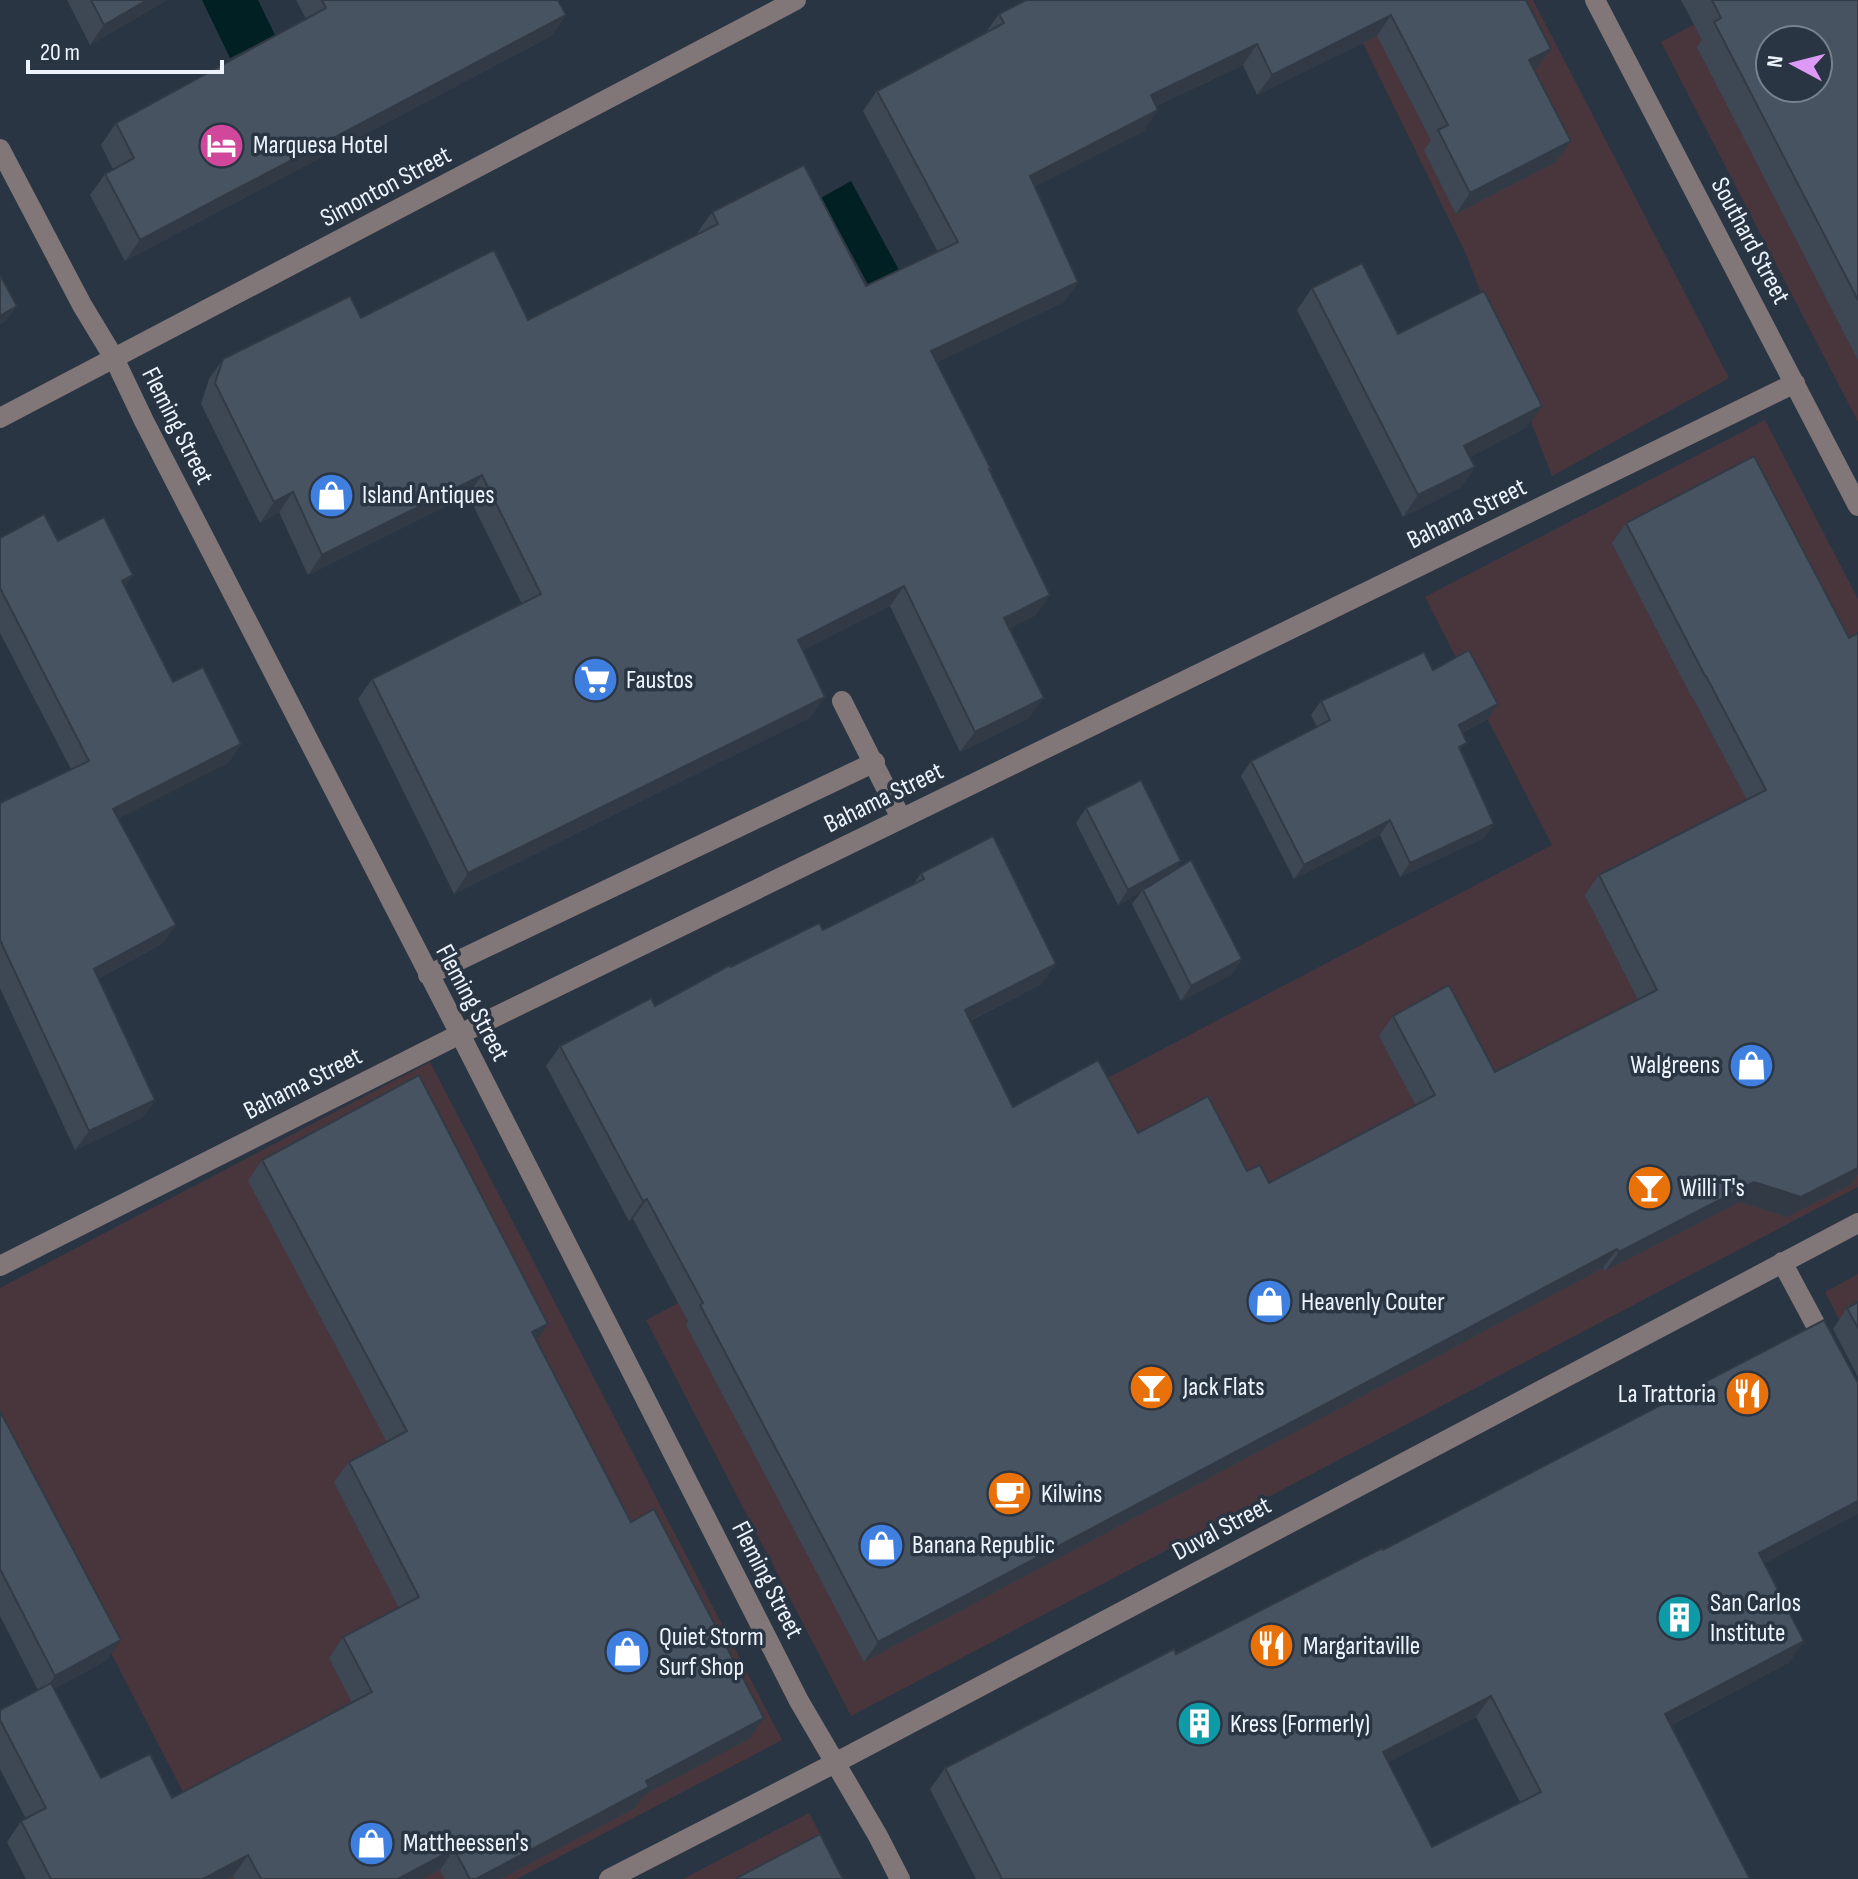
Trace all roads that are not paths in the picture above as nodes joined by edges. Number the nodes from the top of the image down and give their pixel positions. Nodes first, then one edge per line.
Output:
1 (1595, 0) edge
2 (789, 2) edge
3 (0, 149) edge
4 (114, 358) junction
5 (1795, 383) junction
6 (0, 418) edge
7 (1858, 506) edge
8 (842, 701) dead end
9 (875, 762) junction
10 (901, 818) junction
11 (428, 975) junction
12 (460, 1034) junction
13 (1858, 1223) edge
14 (1782, 1262) junction
15 (0, 1266) edge
16 (1837, 1365) edge
17 (835, 1763) junction
18 (609, 1879) edge
19 (900, 1879) edge

1 - 5 street, Southard Street
2 - 4 street, Simonton Street
3 - 4 street, Fleming Street
4 - 6 street, Simonton Street
4 - 11 street, Fleming Street
5 - 7 street, Southard Street
5 - 10 street, Bahama Street
8 - 9 street
9 - 10 street
9 - 11 street
10 - 12 street, Bahama Street
11 - 12 street, Fleming Street
12 - 15 street, Bahama Street
12 - 17 street, Fleming Street
13 - 14 street, Duval Street
14 - 16 street
14 - 17 street, Duval Street
17 - 18 street, Duval Street
17 - 19 street, Fleming Street

